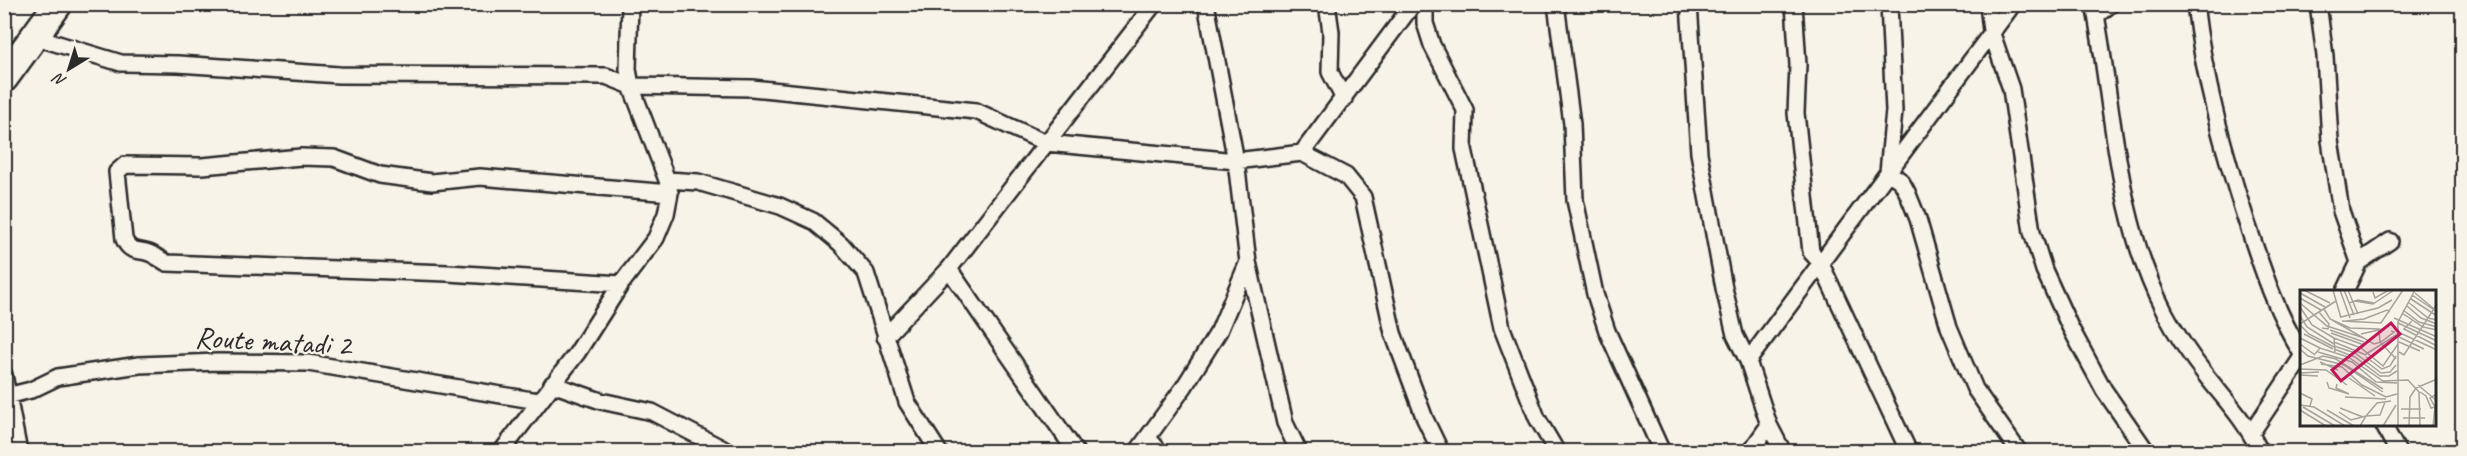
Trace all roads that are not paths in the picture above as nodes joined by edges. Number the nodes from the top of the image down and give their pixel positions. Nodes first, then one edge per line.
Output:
1 (58, 4) edge
2 (630, 4) edge
3 (1154, 4) edge
4 (1206, 4) edge
5 (1328, 4) edge
6 (1413, 4) edge
7 (1425, 4) edge
8 (1556, 4) edge
9 (1689, 4) edge
10 (1794, 4) edge
11 (1889, 4) edge
12 (1988, 4) edge
13 (2013, 4) edge
14 (2111, 4) edge
15 (2195, 4) edge
16 (2318, 4) edge
17 (2095, 10) edge
18 (1991, 31) junction
19 (35, 37) junction
20 (4, 78) edge
21 (631, 86) junction
22 (1344, 99) junction
23 (1046, 143) junction
24 (1302, 153) junction
25 (1236, 160) junction
26 (1888, 172) junction
27 (668, 187) junction
28 (2390, 241) dead end
29 (1248, 262) junction
30 (1820, 262) junction
31 (2359, 262) junction
32 (949, 269) junction
33 (621, 284) junction
34 (2345, 290) edge
35 (885, 337) junction
36 (2300, 353) edge
37 (2300, 359) edge
38 (1748, 361) junction
39 (4, 375) edge
40 (552, 384) junction
41 (7, 396) junction
42 (538, 401) junction
43 (1769, 425) junction
44 (2384, 426) edge
45 (2252, 432) junction
46 (1148, 438) junction
47 (20, 452) edge
48 (501, 452) edge
49 (729, 452) edge
50 (939, 452) edge
51 (1076, 452) edge
52 (1137, 452) edge
53 (1160, 452) edge
54 (1299, 452) edge
55 (1442, 452) edge
56 (1557, 452) edge
57 (1662, 452) edge
58 (1750, 452) edge
59 (1783, 452) edge
60 (1909, 452) edge
61 (2019, 452) edge
62 (2148, 452) edge
63 (2260, 452) edge
64 (2398, 452) edge

1 - 19 highway
2 - 21 street
3 - 23 street
4 - 25 street
5 - 22 street
6 - 22 street
7 - 56 street
8 - 57 street
9 - 38 street
10 - 30 street
11 - 26 street
12 - 18 street
13 - 18 street
14 - 17 street
15 - 36 street
16 - 31 street
17 - 45 street
18 - 26 street
18 - 62 street
19 - 20 highway
19 - 21 street
21 - 23 street
21 - 27 street
22 - 24 street
23 - 25 street
23 - 32 street
24 - 25 street
24 - 55 street
25 - 29 street
26 - 30 street
26 - 61 street
27 - 33 street
27 - 33 street
27 - 35 street
28 - 31 street
29 - 46 street
29 - 54 street
30 - 38 street
30 - 60 street
31 - 34 street
32 - 35 street
32 - 51 street
33 - 40 street
35 - 50 street
37 - 45 street
38 - 43 street
39 - 41 street
40 - 42 street
40 - 49 street
41 - 42 street, Route matadi 2
41 - 47 street
42 - 48 street
43 - 58 street
43 - 59 street
44 - 64 street
45 - 63 street
46 - 52 street
46 - 53 street

